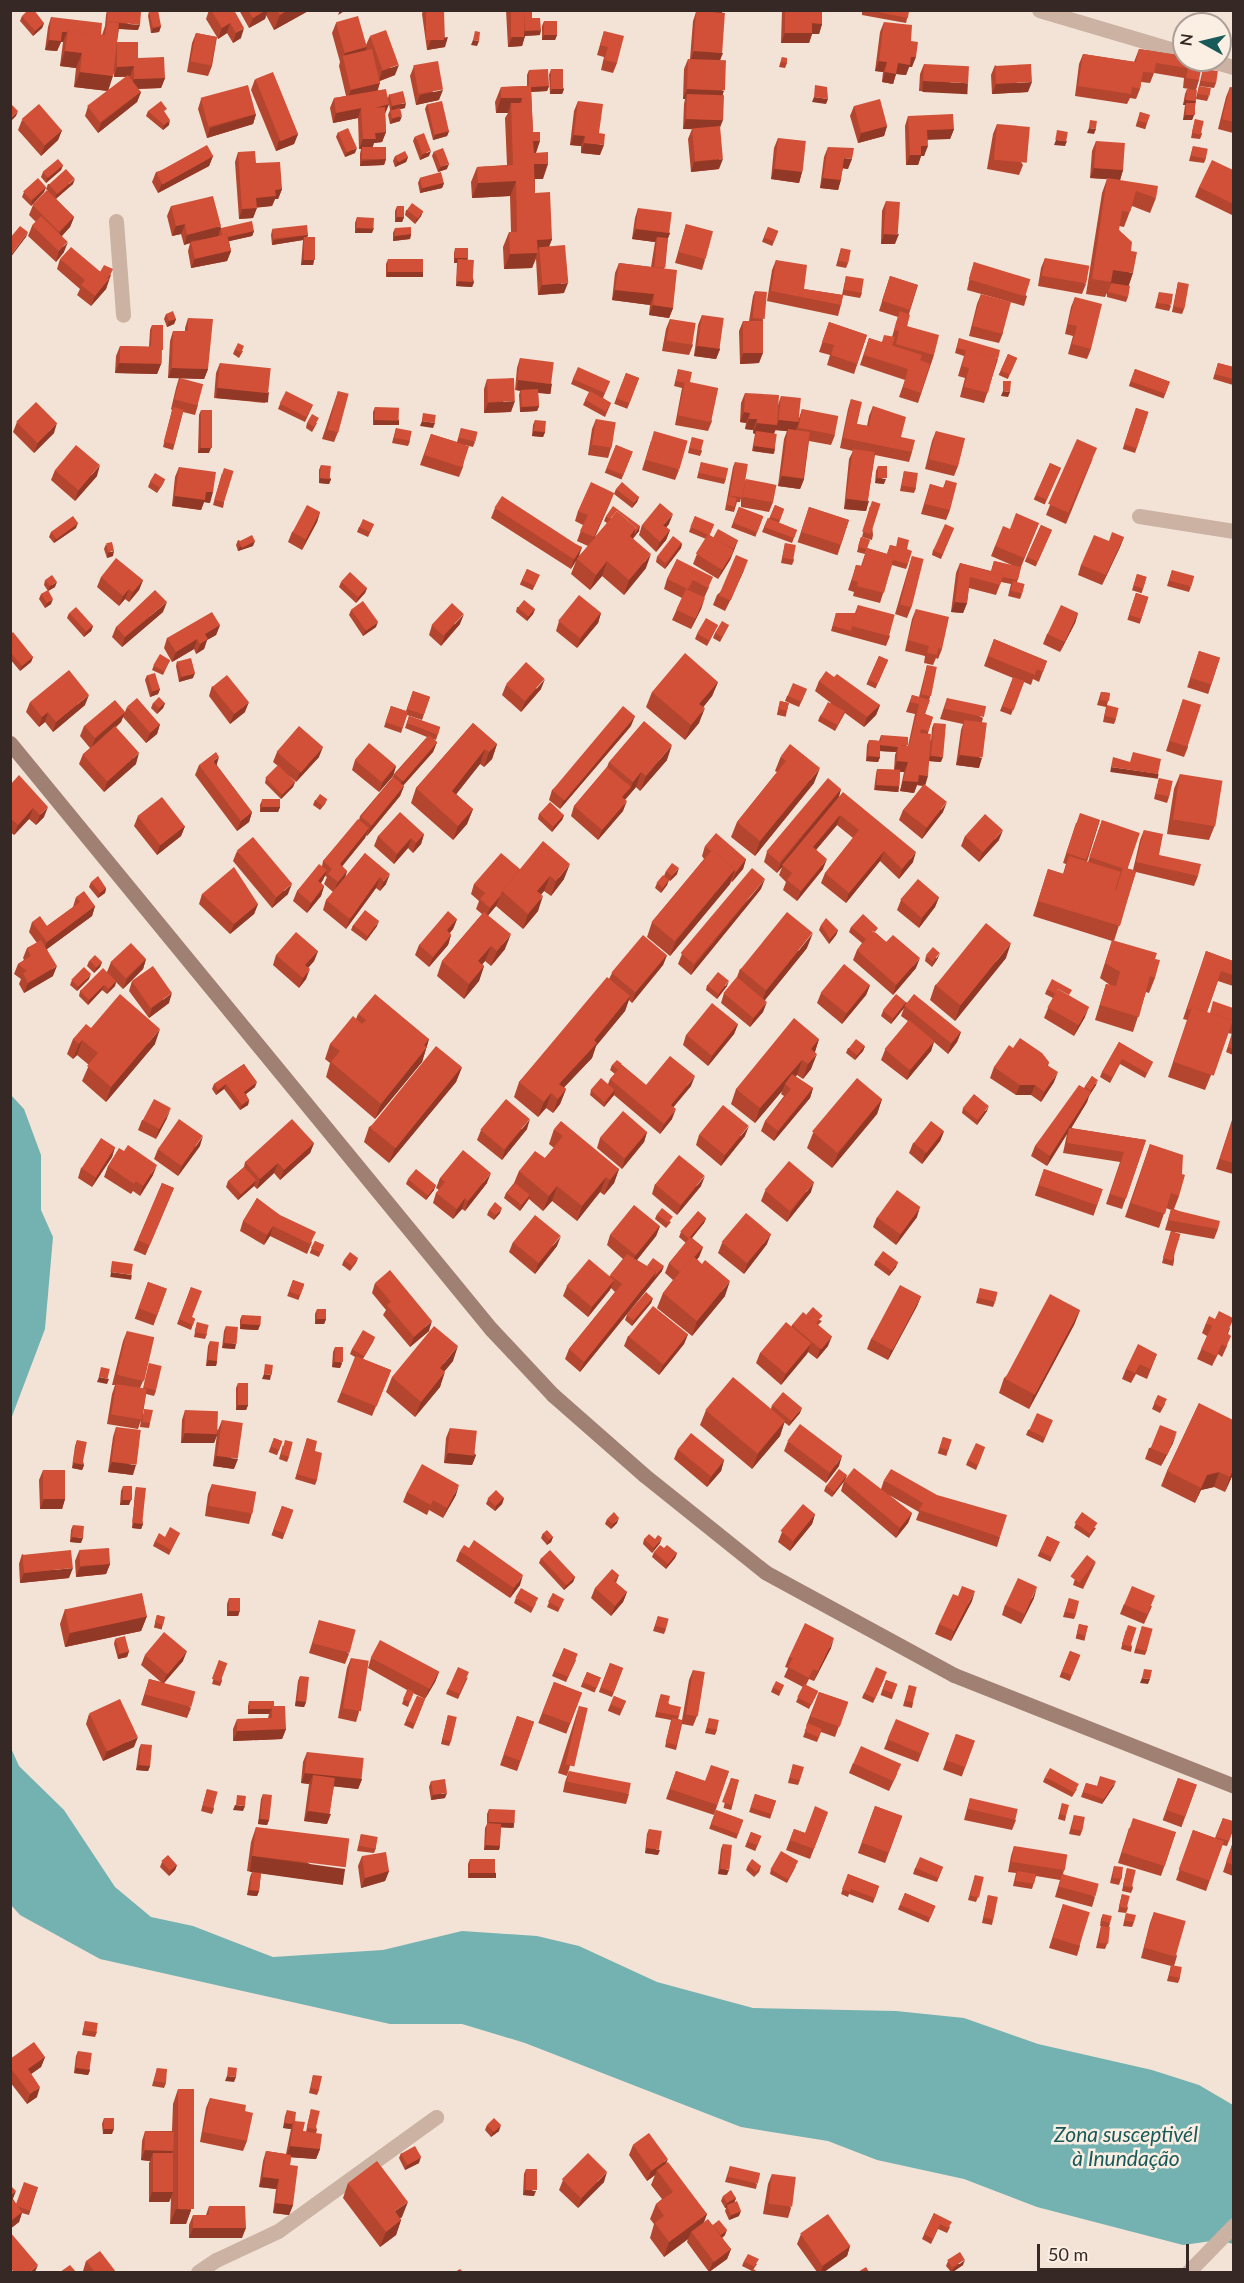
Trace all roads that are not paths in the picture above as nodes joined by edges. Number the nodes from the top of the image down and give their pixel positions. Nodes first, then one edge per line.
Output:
1 (1039, 10) edge
2 (1172, 49) edge
3 (116, 221) dead end
4 (123, 315) dead end
5 (1138, 516) dead end
6 (1233, 531) edge
7 (10, 742) edge
8 (1233, 1786) edge
9 (436, 2118) dead end
10 (1233, 2225) edge
11 (198, 2272) edge
12 (1188, 2272) edge

1 - 2 street
3 - 4 street
5 - 6 street
7 - 8 main road
9 - 11 street
10 - 12 street

